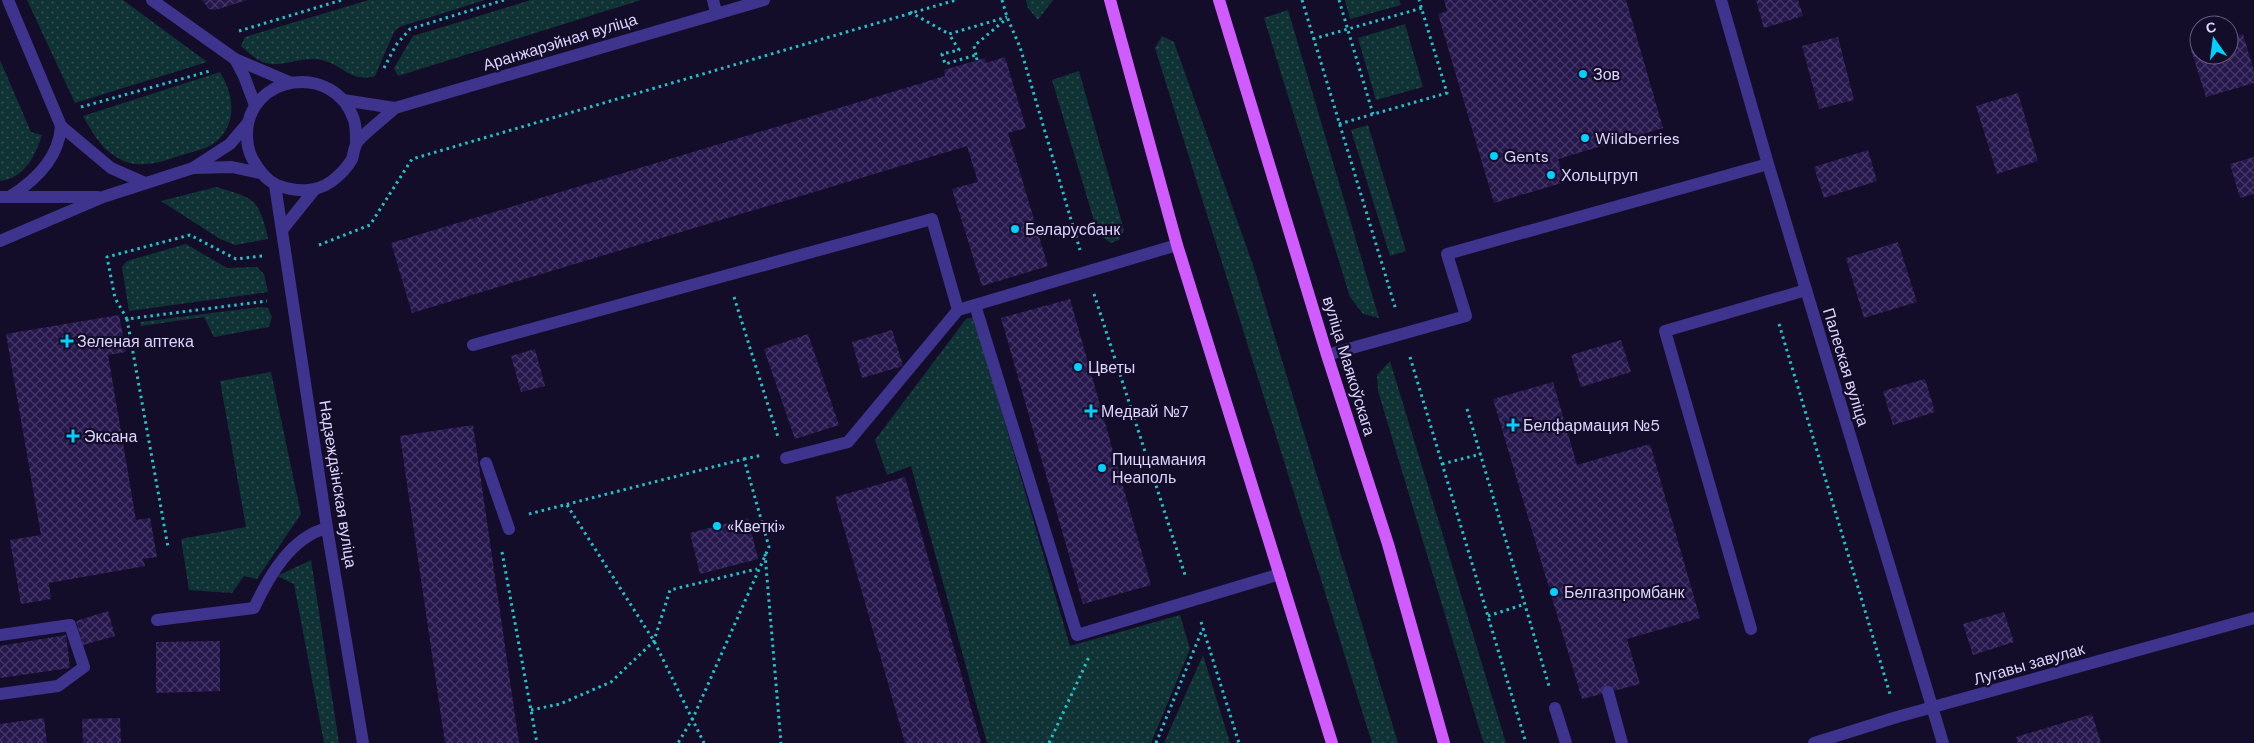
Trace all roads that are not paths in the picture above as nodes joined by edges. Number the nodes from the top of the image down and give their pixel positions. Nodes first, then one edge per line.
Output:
1 (8, 0) edge
2 (152, 0) edge
3 (764, 0) edge
4 (1110, 0) edge
5 (1219, 0) edge
6 (1722, 0) edge
7 (714, 6) edge
8 (235, 60) junction
9 (289, 82) junction
10 (343, 100) junction
11 (255, 105) junction
12 (395, 108) junction
13 (247, 124) junction
14 (61, 126) junction
15 (356, 142) junction
16 (1768, 164) junction
17 (194, 168) junction
18 (260, 173) junction
19 (145, 183) junction
20 (275, 185) junction
21 (315, 190) junction
22 (4, 197) edge
23 (103, 197) junction
24 (282, 230) junction
25 (0, 241) edge
26 (1177, 245) junction
27 (1806, 290) junction
28 (975, 305) junction
29 (958, 310) junction
30 (473, 345) dead end
31 (1327, 355) junction
32 (786, 458) dead end
33 (486, 463) dead end
34 (507, 525) road end
35 (327, 528) junction
36 (1280, 574) junction
37 (2254, 618) edge
38 (157, 620) dead end
39 (1751, 629) dead end
40 (0, 635) edge
41 (1608, 692) dead end
42 (0, 694) edge
43 (1932, 707) junction
44 (1555, 708) road end
45 (363, 743) edge
46 (1332, 743) edge
47 (1444, 743) edge
48 (1566, 743) edge
49 (1622, 743) edge
50 (1814, 743) edge
51 (1942, 743) edge

1 - 14 street
2 - 8 street
3 - 7 street, Аранжарэйная вуліца
4 - 26 main road
5 - 31 main road, вуліца Маякоўскага
6 - 16 street, Палеская вуліца
7 - 12 street, Аранжарэйная вуліца
8 - 9 street
8 - 11 street
9 - 10 street, Аранжарэйная вуліца
9 - 11 street, Аранжарэйная вуліца
10 - 12 street, Аранжарэйная вуліца
10 - 15 street, Аранжарэйная вуліца
11 - 13 street, Аранжарэйная вуліца
12 - 15 street, Аранжарэйная вуліца
13 - 17 street
13 - 18 street, Аранжарэйная вуліца
14 - 19 street
14 - 22 street
15 - 21 street, Аранжарэйная вуліца
16 - 27 street, Палеская вуліца
16 - 31 street
17 - 18 street
17 - 19 street
18 - 20 street, Аранжарэйная вуліца
19 - 23 street
20 - 21 street, Аранжарэйная вуліца
20 - 24 street, Надзеждзінская вуліца
21 - 24 street
22 - 23 street
23 - 25 street
24 - 35 street, Надзеждзінская вуліца
26 - 28 street
26 - 36 main road
27 - 39 street
27 - 43 street, Палеская вуліца
28 - 29 street
28 - 36 street
29 - 30 street
29 - 32 street
31 - 47 main road, вуліца Маякоўскага
33 - 34 street
35 - 38 street
35 - 45 street, Надзеждзінская вуліца
36 - 46 main road
37 - 43 street, Лугавы завулак
40 - 42 street
41 - 49 street
43 - 50 street, Лугавы завулак
43 - 51 street, Палеская вуліца
44 - 48 street

